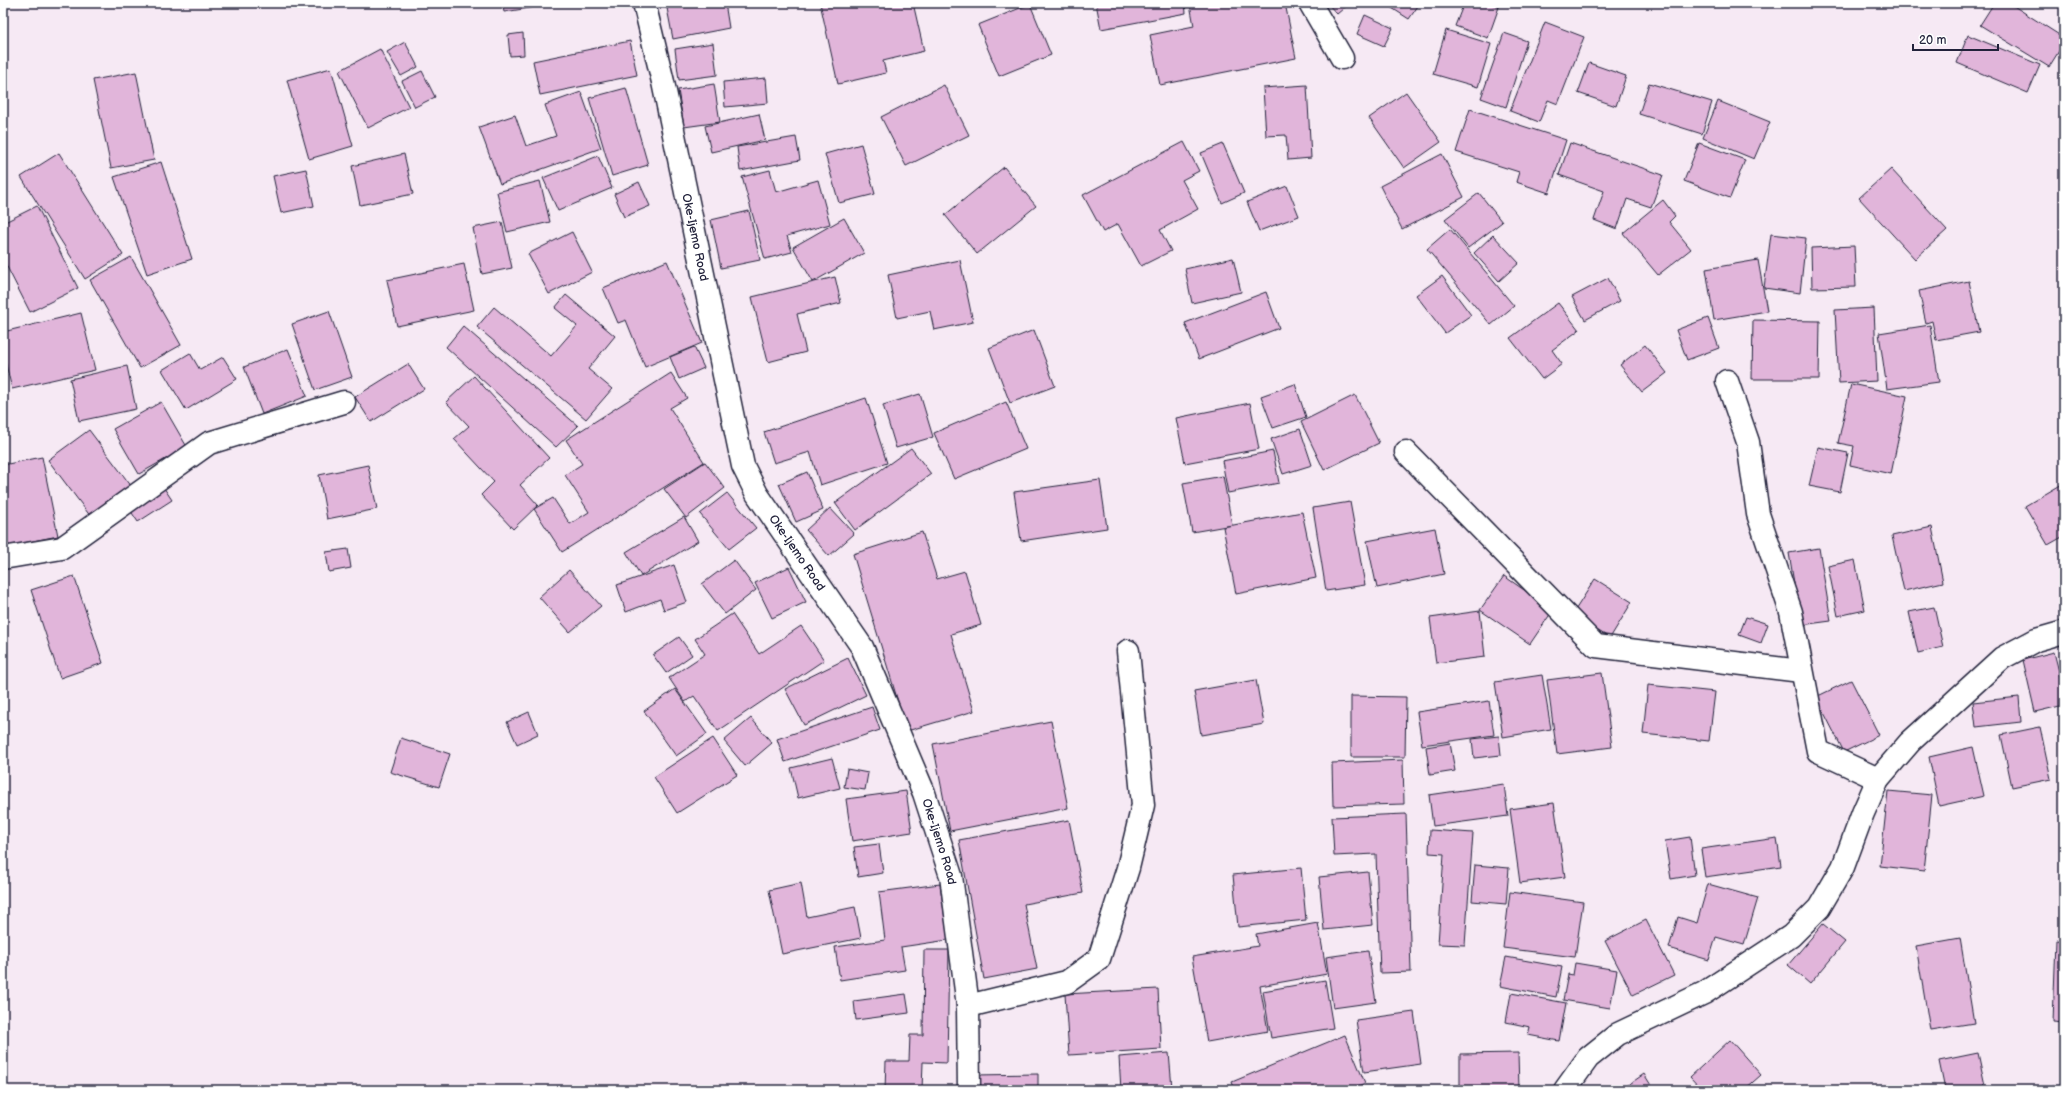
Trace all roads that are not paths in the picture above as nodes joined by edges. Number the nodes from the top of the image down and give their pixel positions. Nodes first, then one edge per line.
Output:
1 (644, 3) edge
2 (1310, 3) edge
3 (1342, 58) dead end
4 (1727, 380) dead end
5 (344, 402) dead end
6 (1406, 452) dead end
7 (3, 558) edge
8 (2064, 632) edge
9 (1128, 651) dead end
10 (1801, 671) junction
11 (1878, 779) junction
12 (968, 1006) junction
13 (969, 1090) edge
14 (1565, 1090) edge

1 - 12 street, Oke-Ijemo Road
2 - 3 street
4 - 10 street
5 - 7 street
6 - 10 street
8 - 11 street
9 - 12 street
10 - 11 street
11 - 14 street
12 - 13 street, Oke-Ijemo Road

